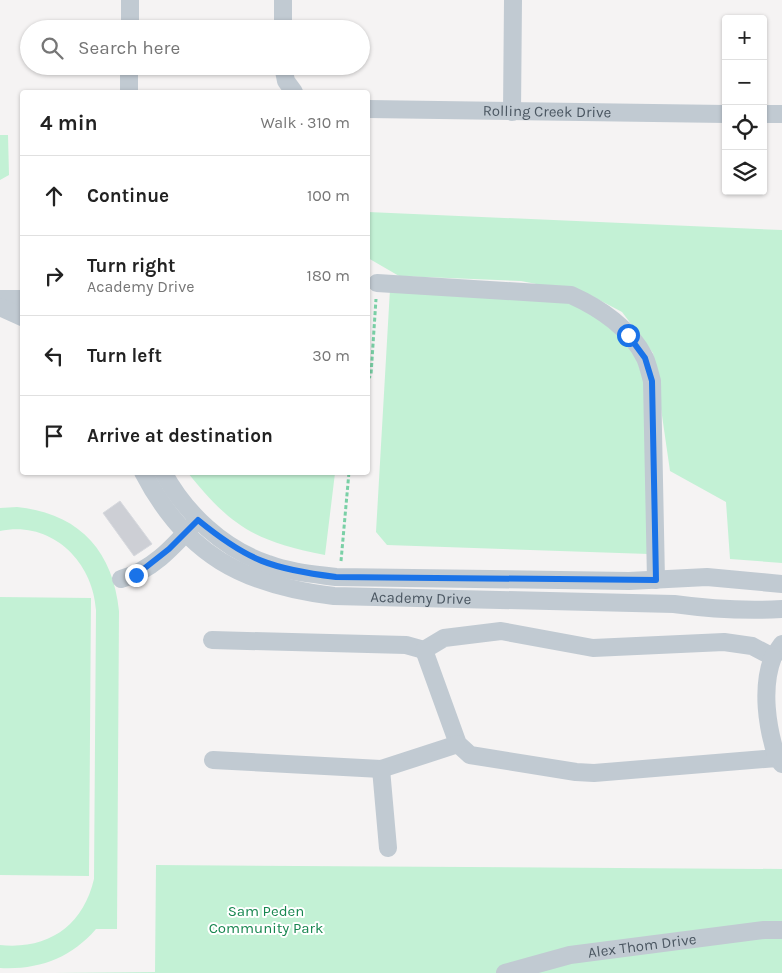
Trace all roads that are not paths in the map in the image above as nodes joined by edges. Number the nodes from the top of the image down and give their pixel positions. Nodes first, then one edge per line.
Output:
1 (130, 0) edge
2 (283, 0) edge
3 (513, 0) edge
4 (130, 20) edge
5 (283, 20) edge
6 (129, 75) edge
7 (285, 75) edge
8 (129, 90) edge
9 (293, 90) edge
10 (370, 109) edge
11 (512, 112) junction
12 (722, 114) edge
13 (767, 114) edge
14 (782, 114) edge
15 (378, 283) road end
16 (0, 299) edge
17 (20, 299) edge
18 (0, 307) edge
19 (20, 316) edge
20 (144, 475) edge
21 (165, 475) edge
22 (198, 520) junction
23 (185, 534) junction
24 (121, 579) dead end
25 (675, 579) junction
26 (656, 580) junction
27 (782, 584) edge
28 (674, 604) junction
29 (782, 609) edge
30 (212, 640) dead end
31 (424, 650) junction
32 (778, 650) edge
33 (458, 744) junction
34 (213, 760) dead end
35 (780, 761) edge
36 (381, 769) junction
37 (388, 848) dead end
38 (782, 930) edge
39 (505, 973) edge

1 - 4 street
2 - 5 street
3 - 11 street
6 - 8 street
7 - 9 street
10 - 11 street, Rolling Creek Drive
11 - 12 street, Rolling Creek Drive
13 - 14 street
15 - 26 street
16 - 17 street
18 - 19 street
20 - 23 street, Academy Drive
21 - 22 street, Academy Drive
22 - 23 street
22 - 26 street, Academy Drive
23 - 24 street
23 - 28 street, Academy Drive
25 - 26 street, Academy Drive
25 - 27 street, Academy Drive
25 - 28 street
28 - 29 street, Academy Drive
30 - 31 street
31 - 32 street
31 - 33 street
32 - 35 street
33 - 35 street
33 - 36 street
34 - 36 street
36 - 37 street
38 - 39 street, Alex Thom Drive

